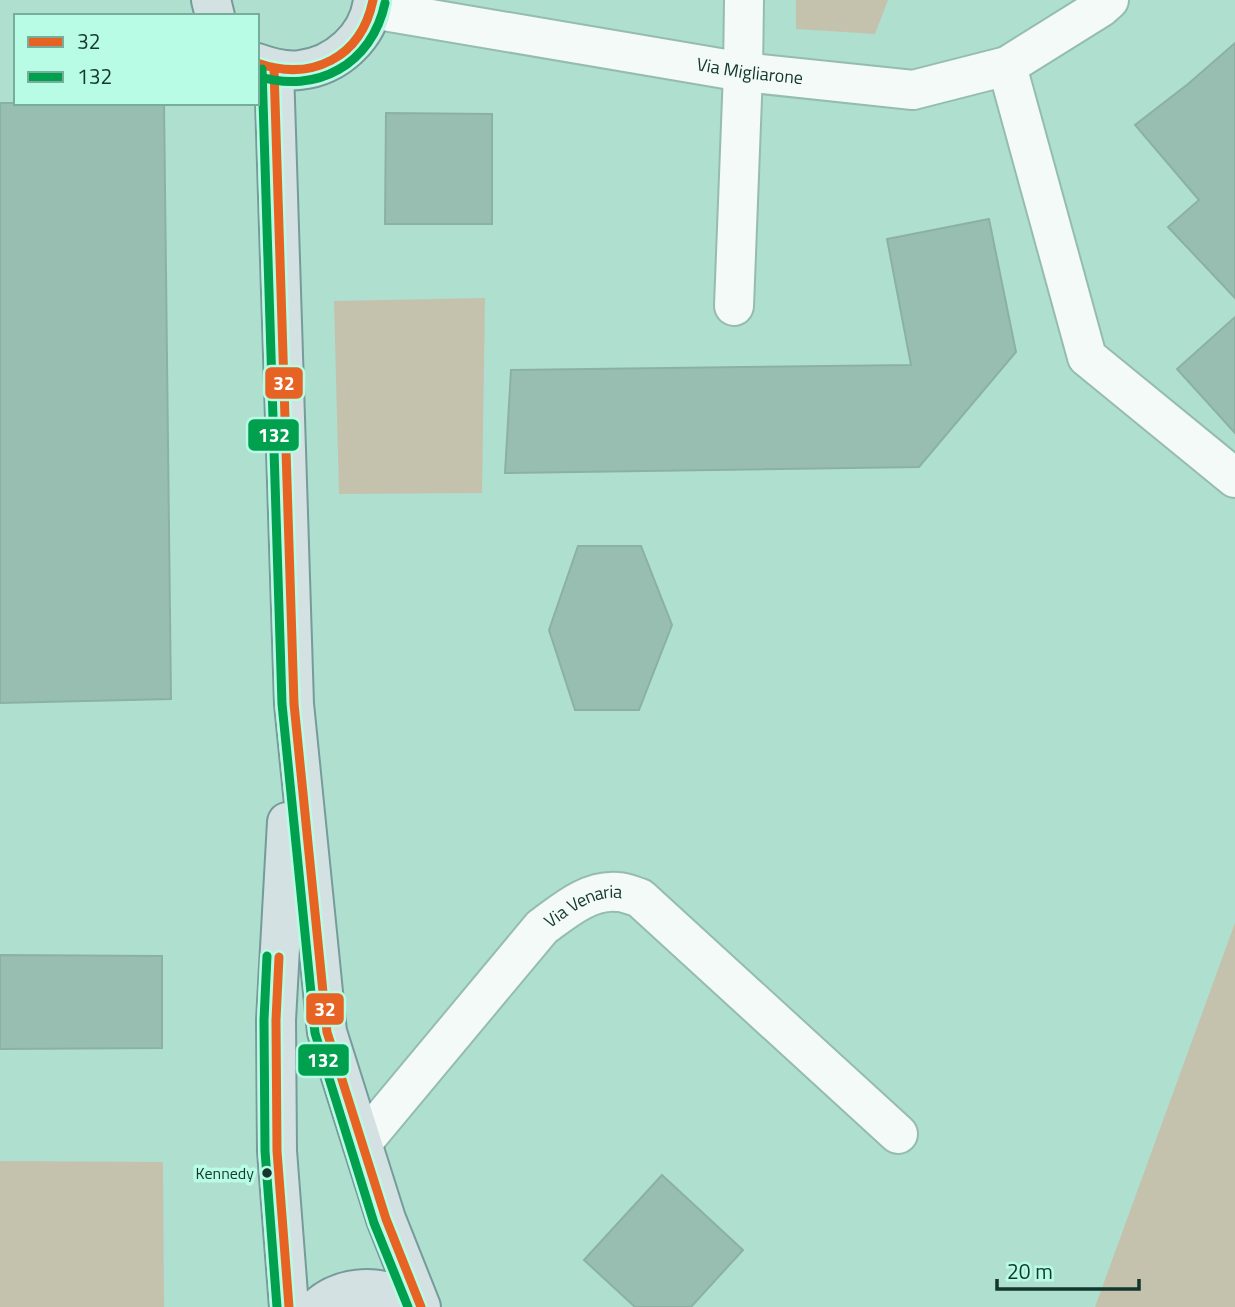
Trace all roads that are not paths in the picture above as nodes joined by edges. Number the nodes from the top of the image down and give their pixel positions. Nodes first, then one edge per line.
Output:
1 (744, 0) edge
2 (1109, 0) edge
3 (372, 5) edge
4 (265, 66) edge
5 (1007, 66) junction
6 (743, 72) junction
7 (734, 306) dead end
8 (1235, 478) edge
9 (294, 704) junction
10 (898, 1134) dead end
11 (362, 1143) junction
12 (289, 1307) edge
13 (318, 1307) edge
14 (414, 1307) edge
15 (421, 1307) edge

1 - 6 street
2 - 5 street, Via Migliarone
3 - 4 main road
3 - 6 street, Via Migliarone
4 - 9 main road
5 - 6 street, Via Migliarone
5 - 8 street
6 - 7 street
9 - 11 main road
9 - 12 main road
10 - 11 street, Via Venaria
11 - 15 main road
13 - 14 main road

